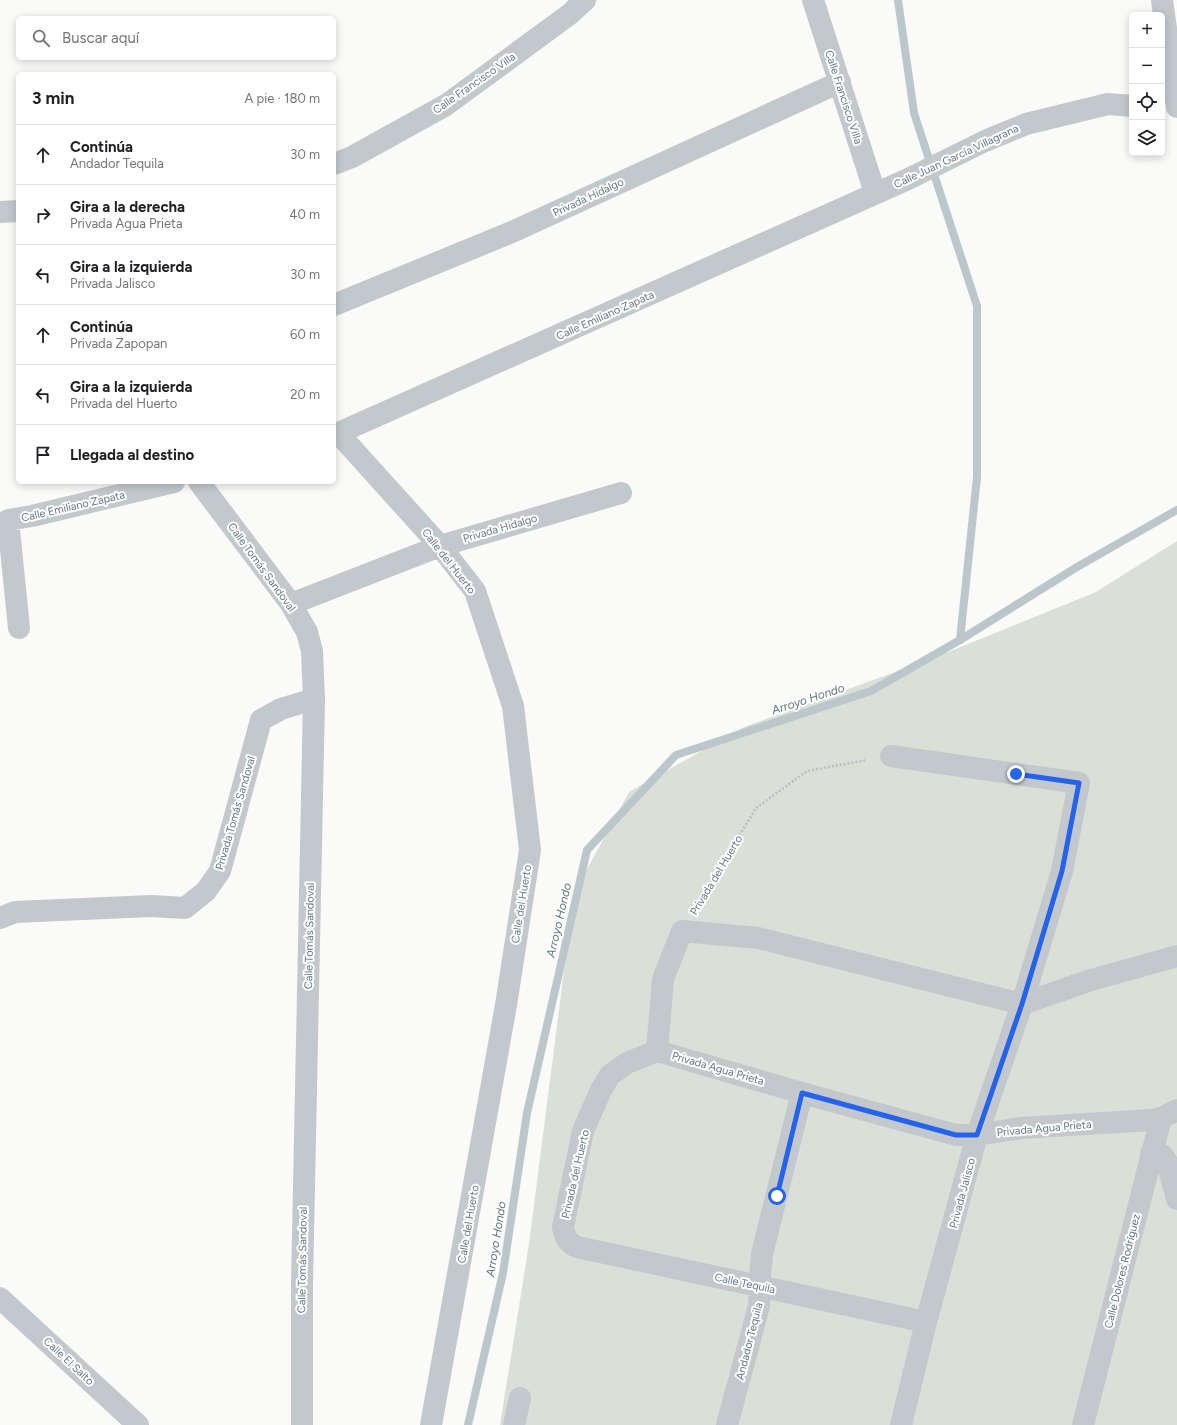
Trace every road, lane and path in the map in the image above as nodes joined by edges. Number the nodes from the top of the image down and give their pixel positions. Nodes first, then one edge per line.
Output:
1 (585, 0) edge
2 (813, 0) edge
3 (1162, 0) edge
4 (840, 82) junction
5 (1129, 106) edge
6 (1165, 108) edge
7 (1177, 108) edge
8 (336, 163) edge
9 (875, 193) junction
10 (16, 211) edge
11 (0, 212) edge
12 (336, 304) edge
13 (337, 435) edge
14 (166, 484) edge
15 (201, 484) edge
16 (620, 493) dead end
17 (440, 546) junction
18 (291, 604) junction
19 (19, 628) dead end
20 (314, 698) junction
21 (891, 756) joint
22 (0, 918) edge
23 (682, 931) junction
24 (1177, 956) edge
25 (1022, 1004) junction
26 (657, 1050) junction
27 (802, 1093) junction
28 (1169, 1114) edge
29 (977, 1135) junction
30 (1152, 1154) junction
31 (1177, 1199) edge
32 (566, 1240) joint
33 (760, 1287) junction
34 (0, 1298) edge
35 (926, 1322) junction
36 (520, 1398) dead end
37 (138, 1425) edge
38 (302, 1425) edge
39 (431, 1425) edge
40 (514, 1425) edge
41 (727, 1425) edge
42 (902, 1425) edge
43 (1083, 1425) edge

1 - 8 street, Calle Francisco Villa
2 - 4 street, Calle Francisco Villa
3 - 7 street
4 - 9 street, Calle Francisco Villa
4 - 12 street, Privada Hidalgo
5 - 9 street, Calle Juan García Villagrana
6 - 7 street
9 - 13 street, Calle Emiliano Zapata
10 - 11 street
13 - 17 street, Calle del Huerto
14 - 19 street, Calle Emiliano Zapata
15 - 18 street, Calle Tomás Sandoval
16 - 17 street, Privada Hidalgo
17 - 18 street, Privada Hidalgo
17 - 39 street, Calle del Huerto
18 - 20 street, Calle Tomás Sandoval
20 - 22 street, Privada Tomás Sandoval
20 - 38 street, Calle Tomás Sandoval
21 - 23 path, Privada del Huerto
21 - 25 street, Privada Jalisco
23 - 25 street
23 - 26 street
24 - 25 street
25 - 29 street, Privada Jalisco
26 - 27 street, Privada Agua Prieta
26 - 32 street, Privada del Huerto
27 - 29 street, Privada Agua Prieta
27 - 33 street, Andador Tequila
28 - 29 street, Privada Agua Prieta
28 - 30 street, Calle Dolores Rodríguez
29 - 35 street, Privada Jalisco
30 - 31 street
30 - 43 street, Calle Dolores Rodríguez
32 - 33 street, Calle Tequila
33 - 35 street, Calle Tequila
33 - 41 street, Andador Tequila
34 - 37 street, Calle El Salto
35 - 42 street, Privada Jalisco
36 - 40 street

